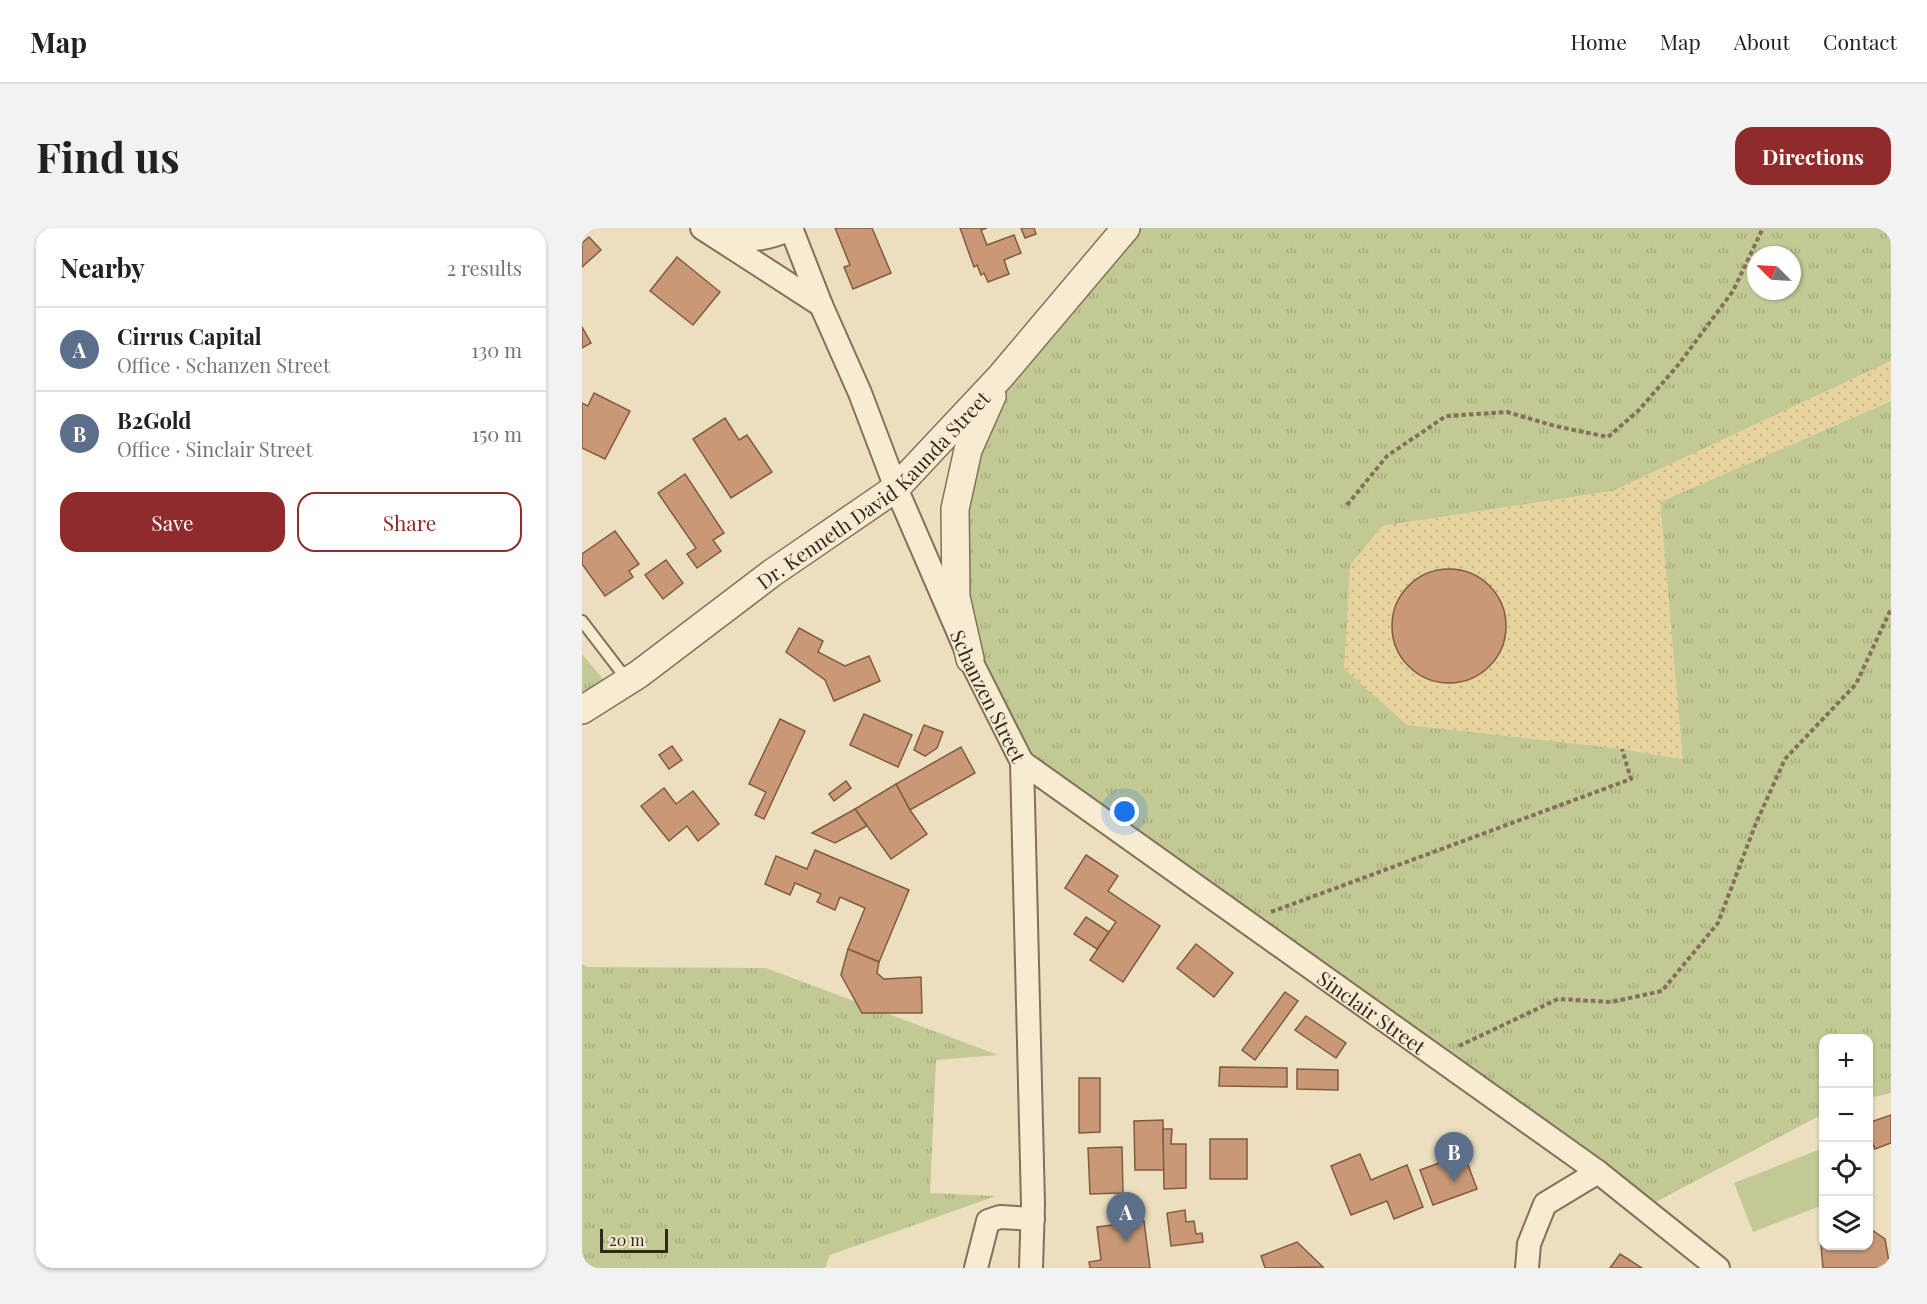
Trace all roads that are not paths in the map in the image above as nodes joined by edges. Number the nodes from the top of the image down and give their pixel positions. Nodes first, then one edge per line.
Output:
1 (704, 228) edge
2 (791, 228) edge
3 (1126, 228) edge
4 (821, 305) junction
5 (1000, 376) junction
6 (896, 488) junction
7 (582, 621) edge
8 (970, 659) junction
9 (628, 681) junction
10 (582, 710) edge
11 (1022, 762) junction
12 (1599, 1172) junction
13 (1033, 1220) junction
14 (976, 1268) edge
15 (1031, 1268) edge
16 (1527, 1268) edge
17 (1718, 1268) edge

1 - 2 street
1 - 4 street
2 - 4 street, Schanzen Street
3 - 5 street, Dr. Kenneth David Kaunda Street
4 - 6 street, Schanzen Street
5 - 6 street, Dr. Kenneth David Kaunda Street
5 - 8 street
6 - 8 street, Schanzen Street
6 - 9 street, Dr. Kenneth David Kaunda Street
7 - 9 lane
8 - 11 street, Schanzen Street
9 - 10 street, Dr. Kenneth David Kaunda Street
11 - 12 street, Sinclair Street
11 - 13 street, Schanzen Street
12 - 16 street
12 - 17 street, Sinclair Street
13 - 14 street
13 - 15 street, Schanzen Street

